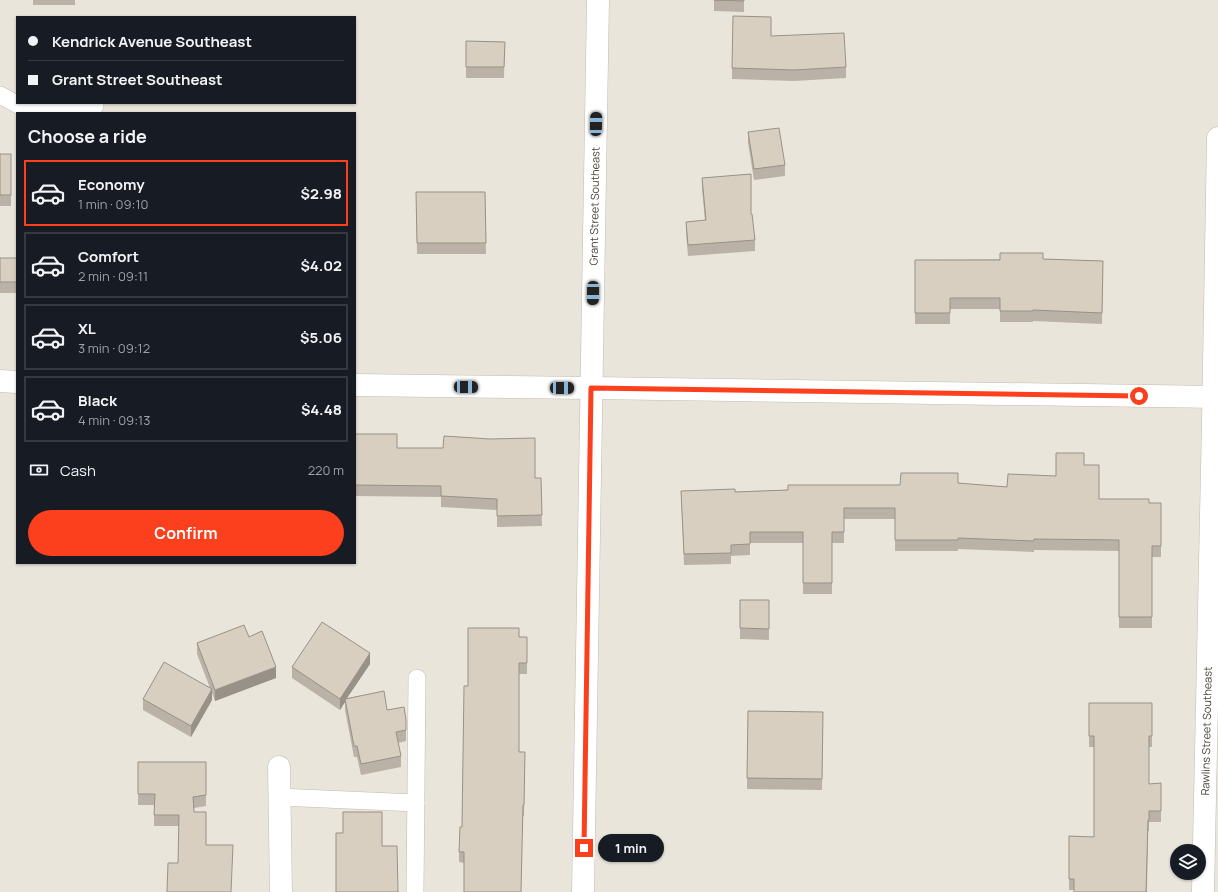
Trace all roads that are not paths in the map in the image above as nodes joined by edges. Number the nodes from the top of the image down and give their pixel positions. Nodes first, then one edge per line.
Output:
1 (598, 0) edge
2 (0, 95) edge
3 (16, 104) edge
4 (16, 104) edge
5 (95, 106) dead end
6 (1218, 138) edge
7 (0, 382) edge
8 (16, 382) edge
9 (356, 385) edge
10 (591, 388) junction
11 (1216, 397) edge
12 (418, 678) dead end
13 (279, 767) dead end
14 (279, 797) junction
15 (416, 803) junction
16 (281, 892) edge
17 (415, 892) edge
18 (583, 892) edge
19 (1203, 892) edge

1 - 10 street, Grant Street Southeast
2 - 3 lane
4 - 5 lane
6 - 11 street, Rawlins Street Southeast
7 - 8 street
9 - 10 street
10 - 11 street
10 - 18 street, Grant Street Southeast
11 - 19 street, Rawlins Street Southeast
12 - 15 lane
13 - 14 street
14 - 15 lane
14 - 16 street
15 - 17 lane

